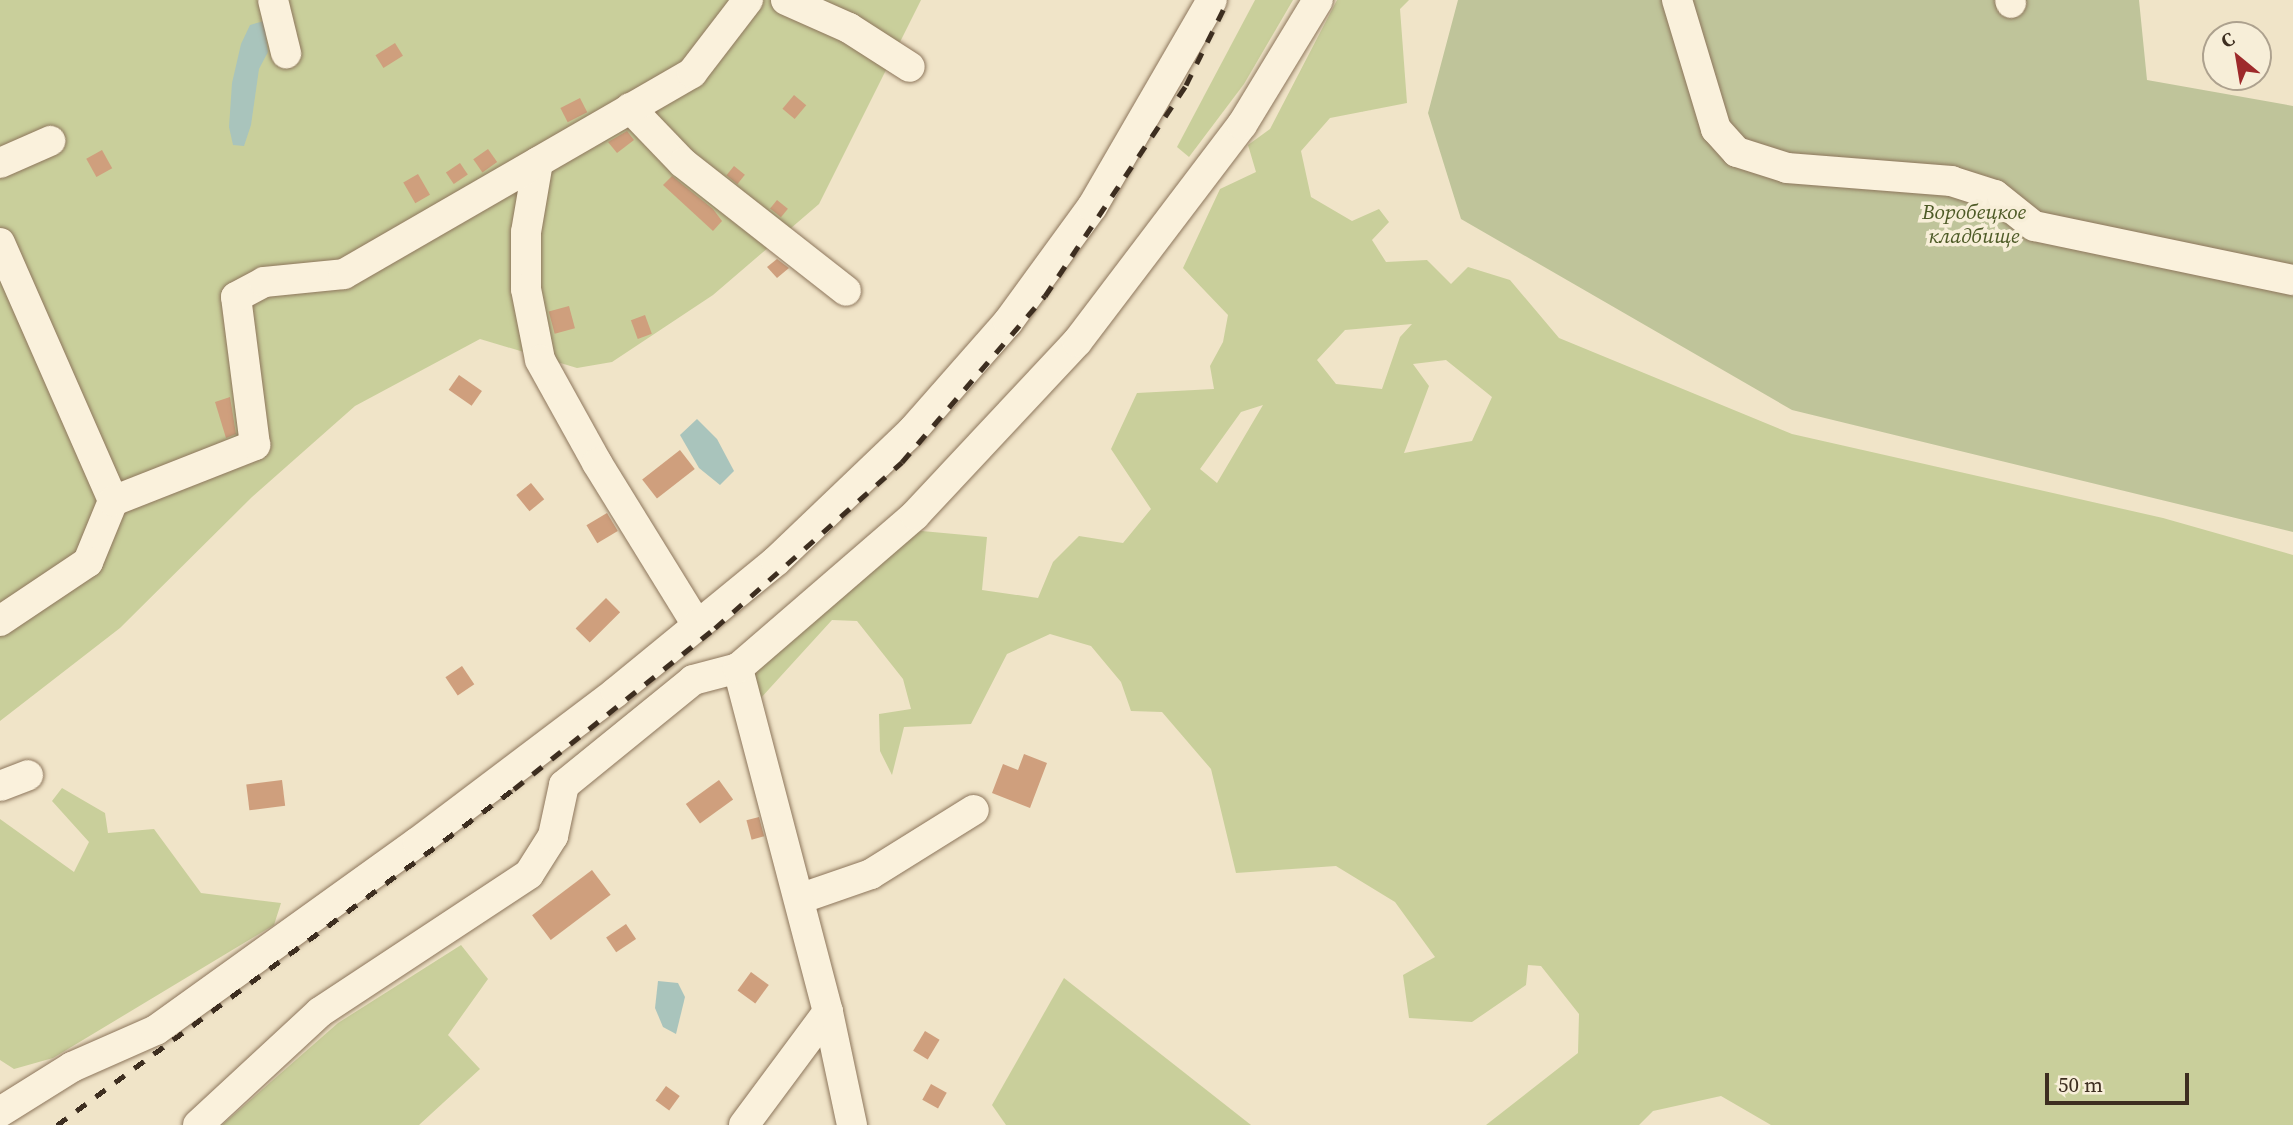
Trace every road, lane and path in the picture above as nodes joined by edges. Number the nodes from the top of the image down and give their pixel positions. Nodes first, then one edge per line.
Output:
1 (272, 0) edge
2 (748, 0) edge
3 (786, 0) edge
4 (1212, 0) edge
5 (1318, 0) edge
6 (1677, 0) edge
7 (286, 54) dead end
8 (910, 67) dead end
9 (630, 108) junction
10 (50, 142) dead end
11 (538, 162) junction
12 (0, 163) edge
13 (0, 243) edge
14 (2293, 280) edge
15 (846, 291) dead end
16 (113, 501) junction
17 (691, 615) dead end
18 (0, 621) edge
19 (738, 668) junction
20 (27, 775) dead end
21 (0, 786) edge
22 (974, 810) dead end
23 (799, 898) junction
24 (828, 1012) junction
25 (0, 1112) edge
26 (198, 1125) edge
27 (744, 1125) edge
28 (852, 1125) edge

1 - 7 street
2 - 9 street
3 - 8 street
4 - 25 street
5 - 19 street
6 - 14 street
9 - 11 street
9 - 15 street
10 - 12 street
11 - 16 street
11 - 17 street
13 - 16 street
16 - 18 street
19 - 23 street
19 - 26 street
20 - 21 street
22 - 23 street
23 - 24 street
24 - 27 street
24 - 28 street

